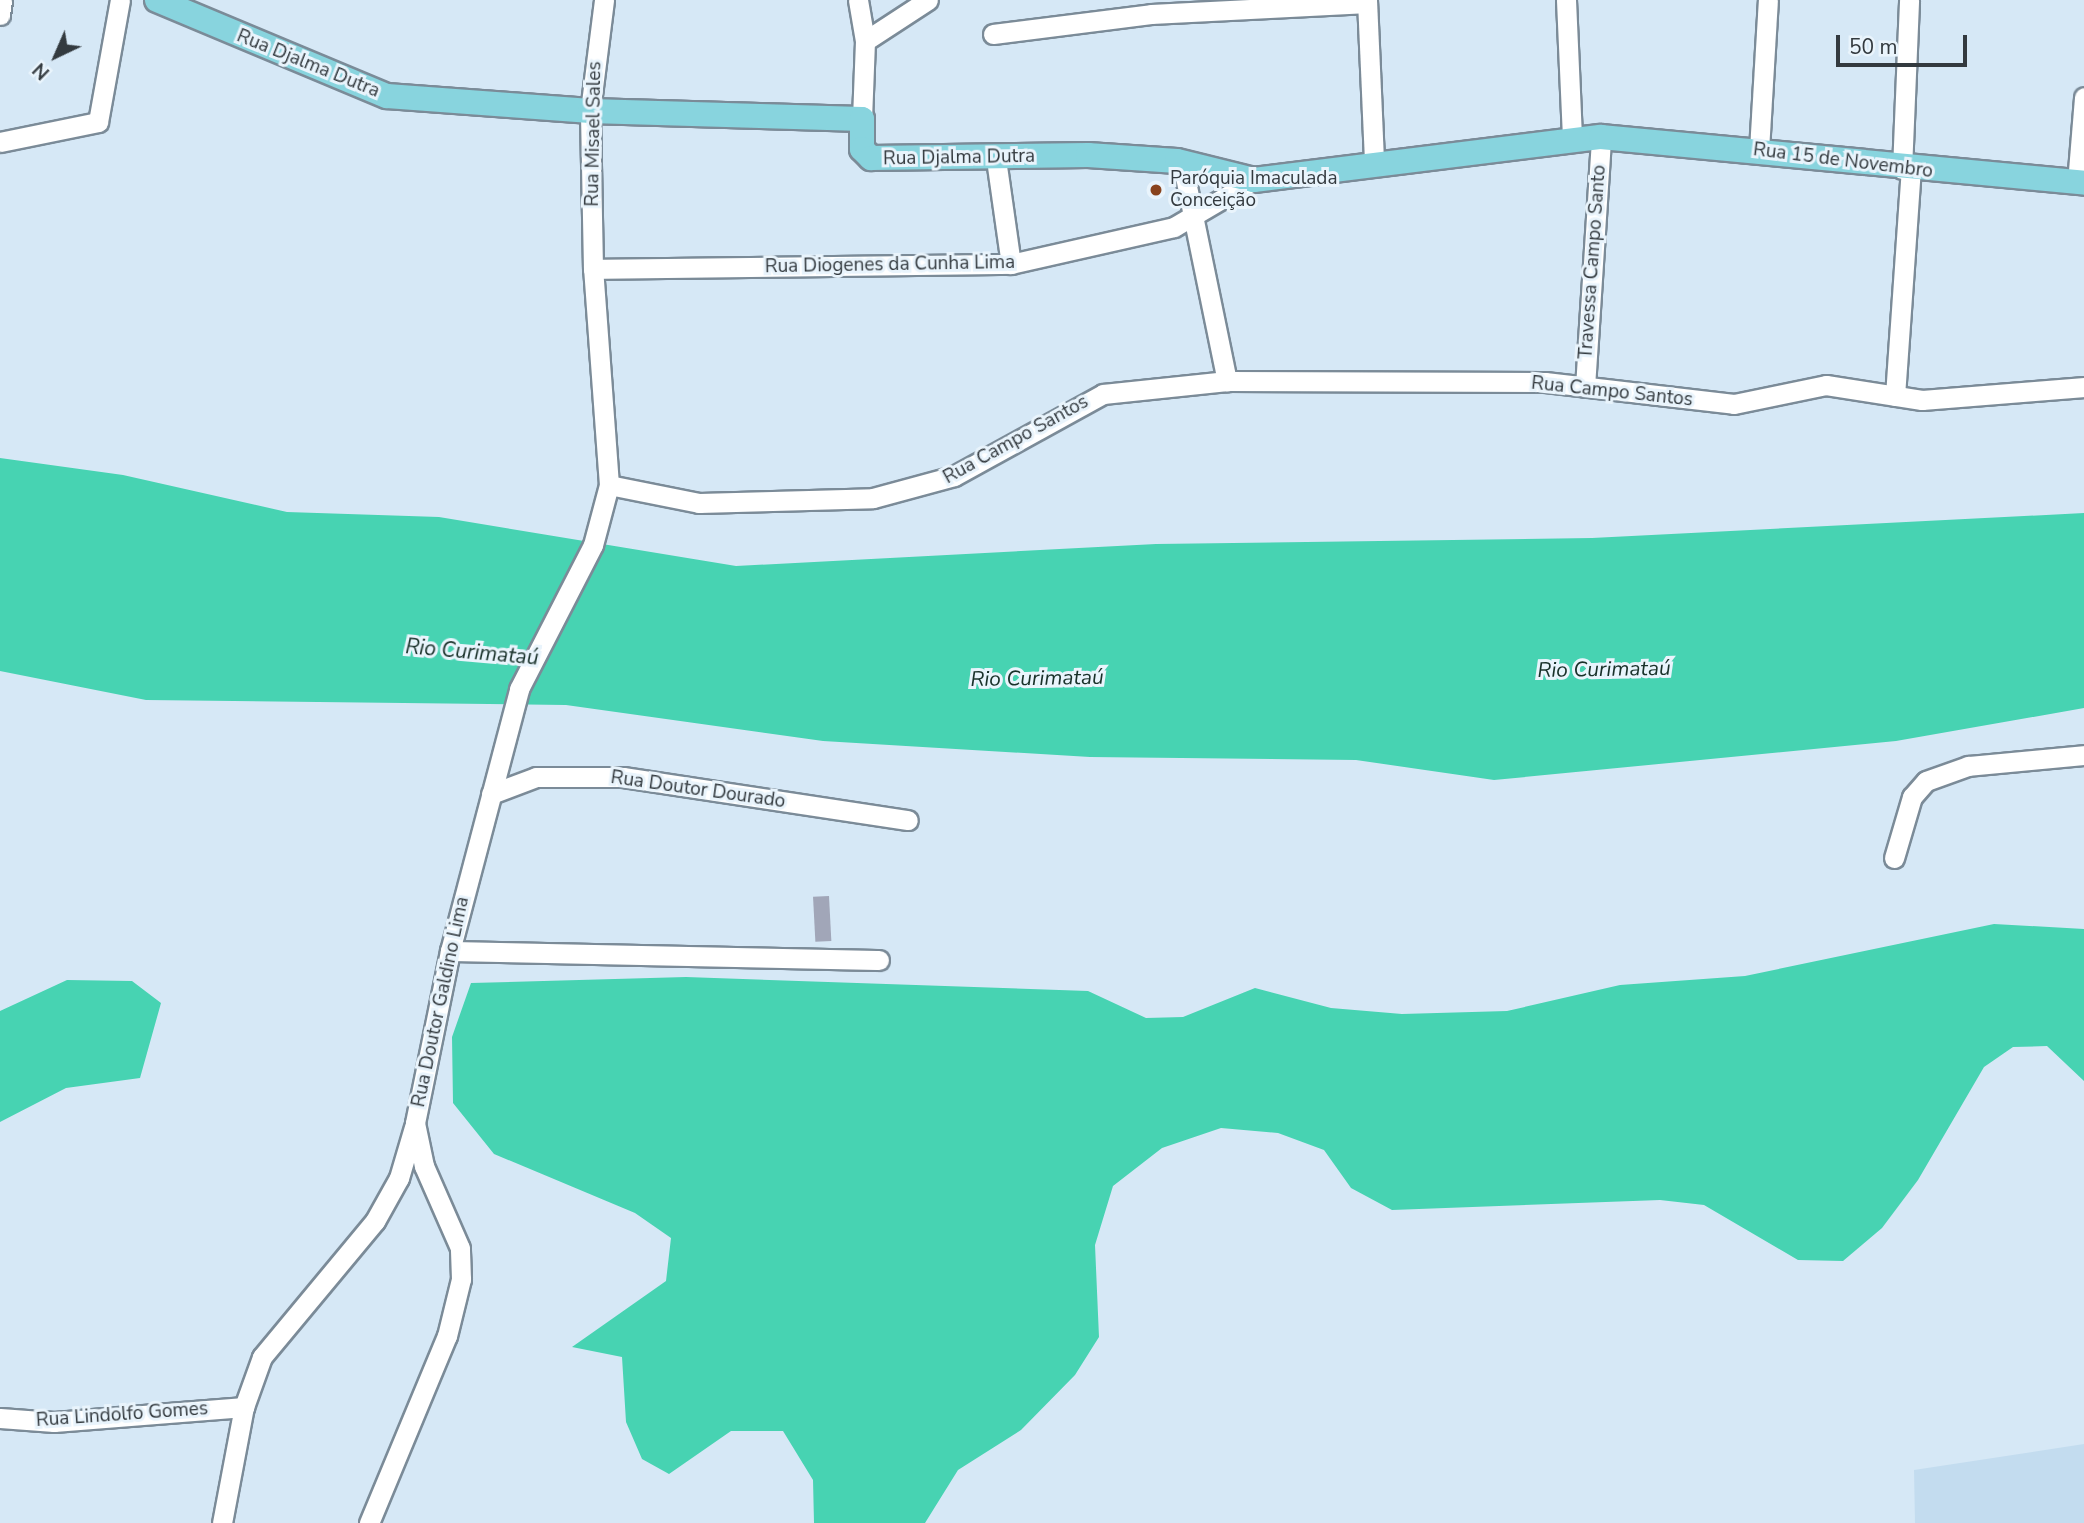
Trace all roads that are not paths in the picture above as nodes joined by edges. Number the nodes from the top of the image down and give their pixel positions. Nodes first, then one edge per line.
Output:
1 (2, 0) edge
2 (120, 0) edge
3 (157, 0) edge
4 (604, 0) edge
5 (858, 0) edge
6 (928, 0) edge
7 (1566, 0) edge
8 (1768, 0) edge
9 (1909, 0) edge
10 (1367, 1) edge
11 (0, 15) edge
12 (993, 34) dead end
13 (865, 41) junction
14 (2084, 97) edge
15 (590, 111) junction
16 (862, 118) junction
17 (1601, 136) junction
18 (1572, 137) junction
19 (0, 142) edge
20 (1759, 149) junction
21 (996, 159) junction
22 (1182, 162) junction
23 (1374, 163) junction
24 (1906, 170) junction
25 (1254, 180) junction
26 (2080, 183) edge
27 (1197, 216) junction
28 (1011, 264) junction
29 (593, 270) junction
30 (1227, 381) junction
31 (1585, 387) junction
32 (2084, 387) edge
33 (1895, 396) junction
34 (609, 485) junction
35 (2084, 755) edge
36 (491, 794) junction
37 (908, 820) dead end
38 (1894, 858) dead end
39 (450, 951) junction
40 (879, 960) dead end
41 (415, 1123) junction
42 (244, 1407) junction
43 (0, 1418) edge
44 (222, 1523) edge
45 (369, 1523) edge

1 - 11 street
2 - 19 street
3 - 15 main road, Rua Djalma Dutra
4 - 15 street, Rua Misael Sales
5 - 13 street
6 - 13 street
7 - 18 street
8 - 20 street
9 - 24 street
10 - 12 street
10 - 23 street
13 - 16 street
14 - 26 street
15 - 16 main road, Rua Djalma Dutra
15 - 29 street, Rua Misael Sales
16 - 21 main road, Rua Djalma Dutra
17 - 18 main road, Rua Djalma Dutra
17 - 20 main road, Rua 15 de Novembro
17 - 31 street, Travessa Campo Santo
18 - 23 main road, Rua Djalma Dutra
20 - 24 main road, Rua 15 de Novembro
21 - 22 main road, Rua Djalma Dutra
21 - 28 street
22 - 25 main road, Rua Djalma Dutra
22 - 27 street
23 - 25 main road, Rua Djalma Dutra
24 - 26 main road, Rua 15 de Novembro
24 - 33 street
25 - 27 street, Rua Diogenes da Cunha Lima
27 - 28 street, Rua Diogenes da Cunha Lima
27 - 30 street
28 - 29 street, Rua Diogenes da Cunha Lima
29 - 34 street
30 - 31 street, Rua Campo Santos
30 - 34 street, Rua Campo Santos
31 - 33 street, Rua Campo Santos
32 - 33 street, Rua Campo Santos
34 - 36 street, Rua Doutor Galdino Lima
35 - 38 street
36 - 37 street, Rua Doutor Dourado
36 - 39 street, Rua Doutor Galdino Lima
39 - 40 street
39 - 41 street, Rua Doutor Galdino Lima
41 - 42 street
41 - 45 street, Rua Doutor Galdino Lima
42 - 43 street, Rua Lindolfo Gomes
42 - 44 street

